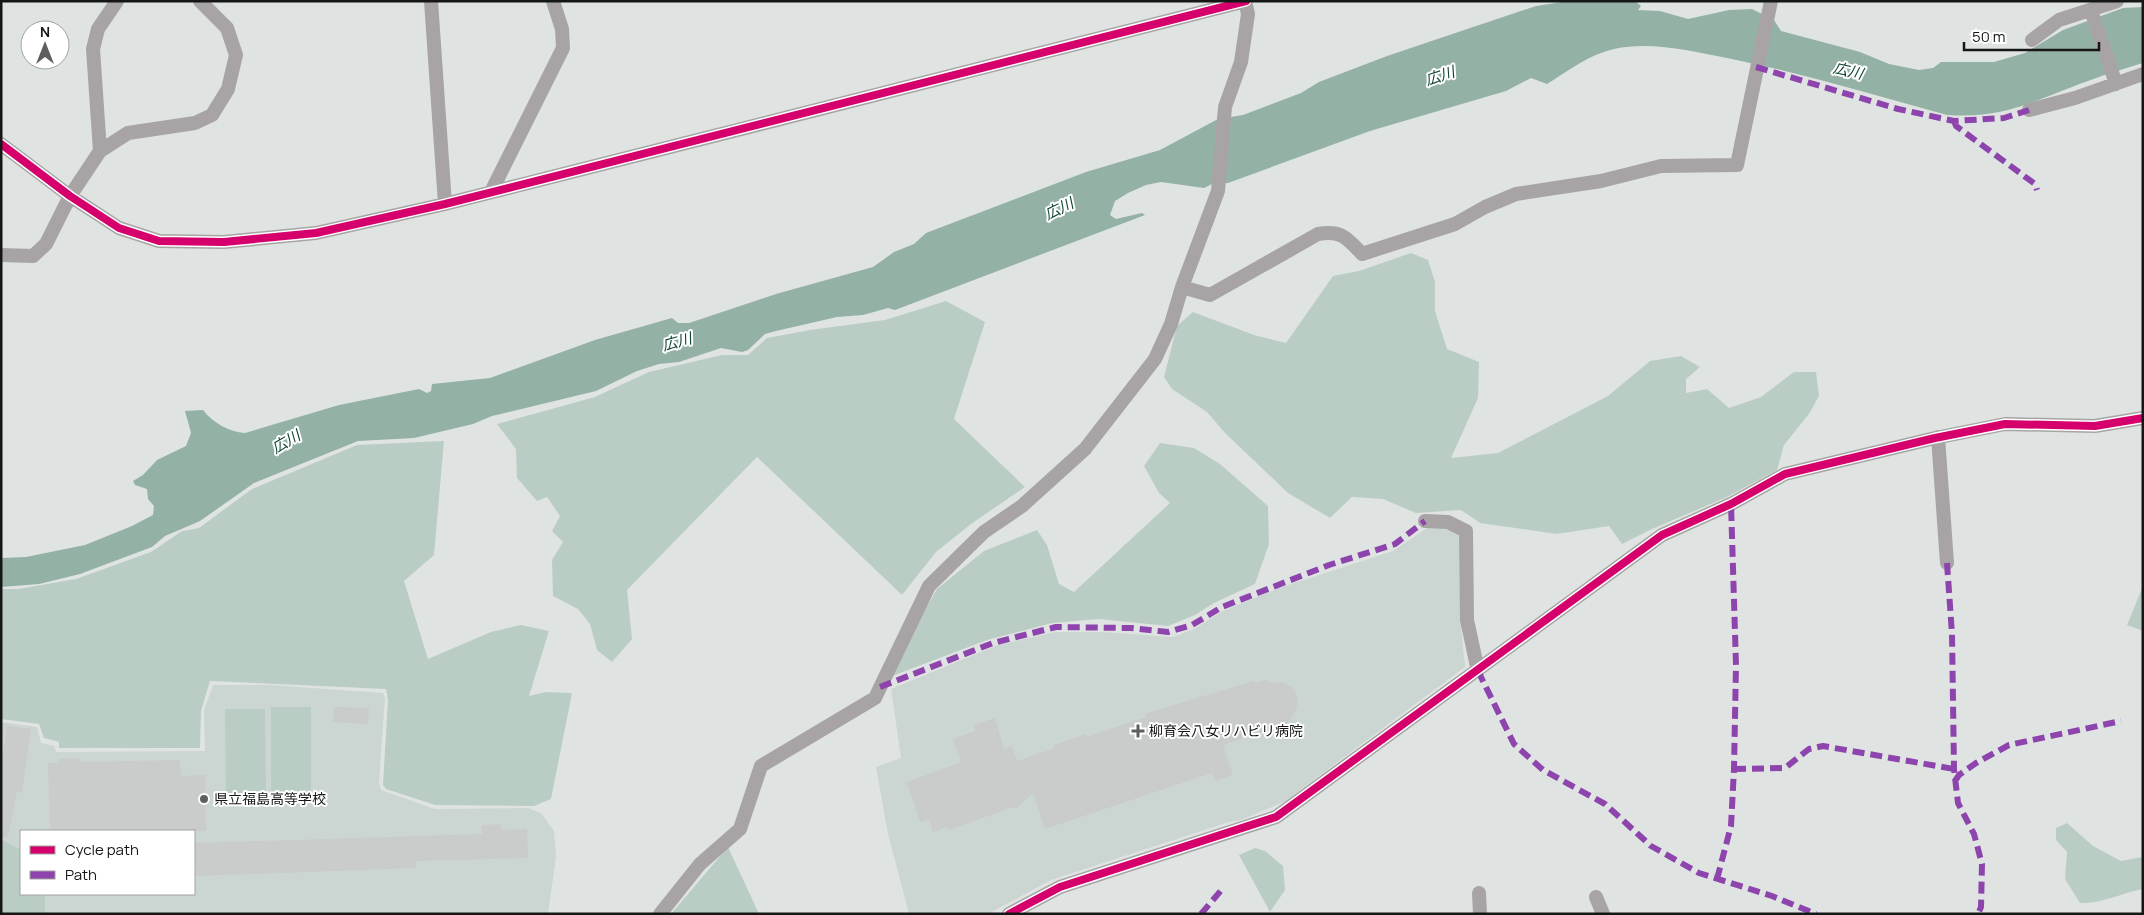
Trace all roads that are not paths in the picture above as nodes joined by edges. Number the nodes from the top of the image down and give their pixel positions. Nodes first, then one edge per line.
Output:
1 (117, 1) edge
2 (200, 1) edge
3 (431, 1) edge
4 (552, 1) edge
5 (1245, 1) edge
6 (1770, 1) edge
7 (2117, 1) edge
8 (2091, 10) junction
9 (2032, 40) dead end
10 (2143, 74) edge
11 (2116, 84) junction
12 (2029, 110) dead end
13 (1, 144) edge
14 (100, 151) junction
15 (492, 190) junction
16 (70, 196) junction
17 (445, 204) junction
18 (1, 255) edge
19 (1182, 287) junction
20 (2143, 418) edge
21 (1938, 437) junction
22 (1425, 521) dead end
23 (1947, 563) dead end
24 (1478, 670) junction
25 (1479, 893) dead end
26 (1596, 896) dead end
27 (660, 914) edge
28 (1010, 914) edge
29 (1480, 914) edge
30 (1603, 914) edge

1 - 14 street
2 - 14 street
3 - 17 street
4 - 15 street
5 - 15 street
5 - 19 street
6 - 19 street
7 - 8 street
8 - 9 street
8 - 11 street
10 - 11 street
11 - 12 street
13 - 16 street
14 - 16 street
15 - 17 street
16 - 17 street
16 - 18 street
19 - 27 street
20 - 21 street
21 - 23 street
21 - 24 street
22 - 24 street
24 - 28 street
25 - 29 street
26 - 30 street

